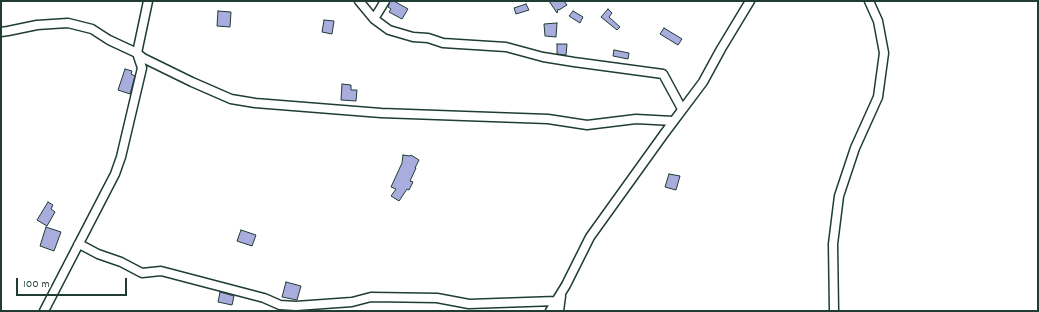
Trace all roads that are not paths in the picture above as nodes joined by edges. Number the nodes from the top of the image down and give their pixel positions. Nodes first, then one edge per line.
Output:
1 (148, 1) edge
2 (359, 1) edge
3 (385, 1) edge
4 (750, 1) edge
5 (869, 1) edge
6 (374, 19) junction
7 (1, 32) edge
8 (137, 54) junction
9 (682, 109) junction
10 (673, 122) junction
11 (78, 245) junction
12 (561, 293) junction
13 (556, 301) junction
14 (44, 311) edge
15 (550, 311) edge
16 (560, 311) edge
17 (834, 311) edge

1 - 8 street
2 - 6 street
3 - 6 street
4 - 9 street
5 - 17 street
6 - 9 street
7 - 8 street
8 - 10 street
8 - 11 street
9 - 10 street
10 - 12 street
11 - 13 street
11 - 14 street
12 - 13 street
12 - 16 street
13 - 15 street

